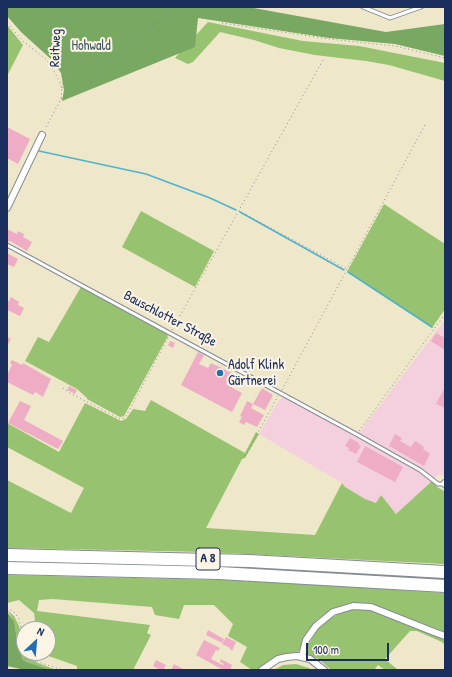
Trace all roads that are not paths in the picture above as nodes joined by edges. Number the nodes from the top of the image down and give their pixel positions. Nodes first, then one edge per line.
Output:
1 (363, 7) edge
2 (421, 7) edge
3 (42, 134) road end
4 (7, 208) edge
5 (7, 245) edge
6 (445, 484) edge
7 (7, 555) edge
8 (7, 568) edge
9 (445, 572) edge
10 (445, 586) edge
11 (445, 636) edge
12 (302, 656) junction
13 (262, 670) edge
14 (324, 670) edge

1 - 2 lane
3 - 4 street
5 - 6 lane, Bauschlotter Straße
7 - 9 highway, A 8
8 - 10 highway, A 8
11 - 12 street
12 - 13 street
12 - 14 street

